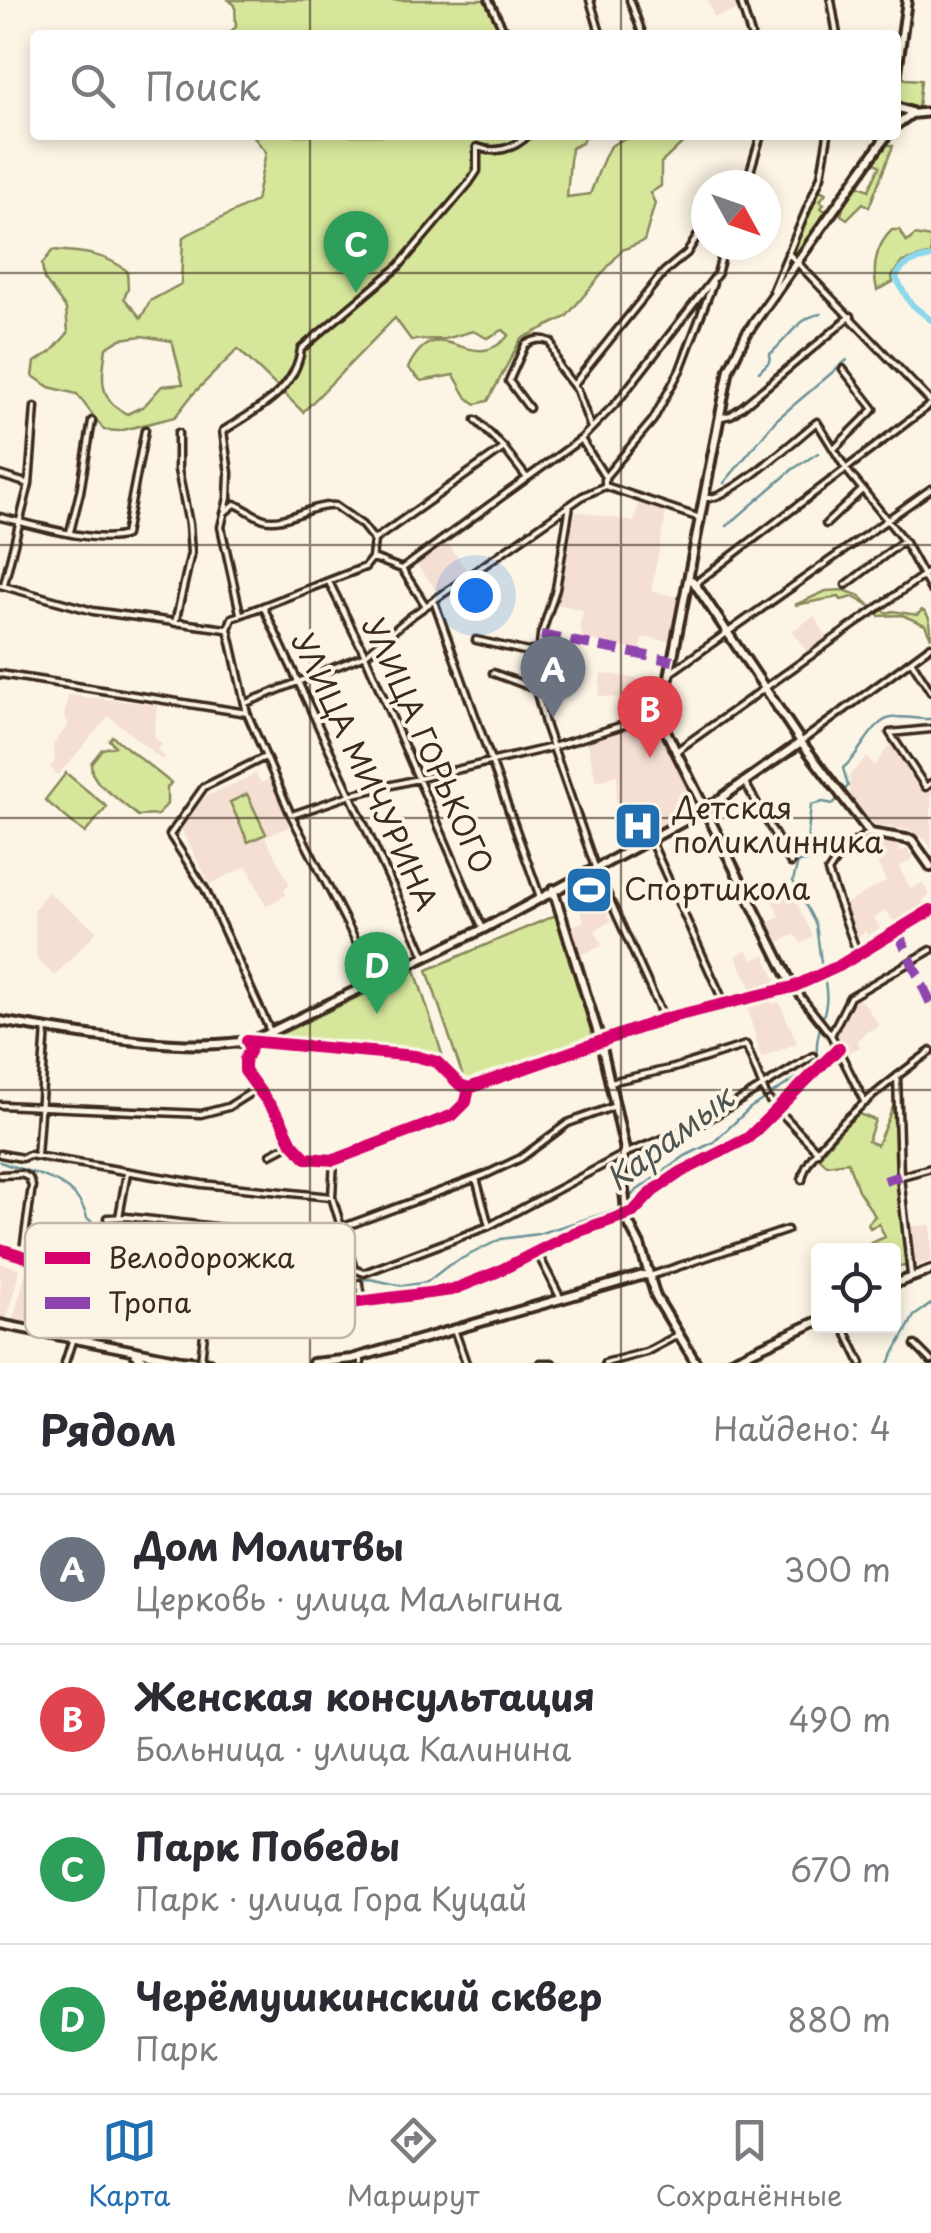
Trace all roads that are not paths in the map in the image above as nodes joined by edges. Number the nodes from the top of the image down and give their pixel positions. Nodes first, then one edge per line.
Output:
1 (489, 0) edge
2 (590, 0) edge
3 (630, 0) edge
4 (740, 0) edge
5 (831, 0) edge
6 (908, 0) edge
7 (505, 30) edge
8 (601, 30) edge
9 (641, 30) edge
10 (749, 30) edge
11 (836, 30) edge
12 (901, 46) edge
13 (901, 109) edge
14 (930, 111) edge
15 (910, 112) junction
16 (901, 118) edge
17 (901, 119) edge
18 (520, 140) edge
19 (755, 140) edge
20 (760, 140) edge
21 (827, 140) edge
22 (883, 140) edge
23 (883, 140) edge
24 (760, 145) junction
25 (751, 170) edge
26 (691, 244) edge
27 (788, 254) junction
28 (721, 260) edge
29 (798, 262) junction
30 (718, 273) junction
31 (776, 293) junction
32 (851, 316) junction
33 (843, 369) dead end
34 (574, 384) junction
35 (931, 403) edge
36 (35, 407) dead end
37 (529, 408) dead end
38 (720, 417) junction
39 (476, 420) dead end
40 (92, 422) dead end
41 (591, 428) junction
42 (145, 430) dead end
43 (178, 433) dead end
44 (581, 439) junction
45 (835, 447) junction
46 (504, 448) junction
47 (846, 469) junction
48 (0, 475) edge
49 (605, 476) junction
50 (527, 478) junction
51 (29, 484) junction
52 (606, 486) junction
53 (931, 488) edge
54 (863, 489) junction
55 (704, 497) junction
56 (570, 505) junction
57 (222, 515) junction
58 (0, 517) edge
59 (699, 518) junction
60 (888, 520) junction
61 (20, 522) junction
62 (826, 524) dead end
63 (70, 532) junction
64 (374, 540) junction
65 (904, 541) junction
66 (372, 558) junction
67 (402, 568) junction
68 (931, 570) edge
69 (924, 575) junction
70 (328, 580) junction
71 (691, 580) junction
72 (846, 585) dead end
73 (2, 586) edge
74 (931, 590) edge
75 (434, 601) junction
76 (263, 606) junction
77 (426, 606) junction
78 (240, 612) junction
79 (175, 623) junction
80 (228, 631) junction
81 (728, 633) junction
82 (476, 640) dead end
83 (931, 646) edge
84 (540, 650) junction
85 (365, 655) junction
86 (911, 661) junction
87 (671, 672) junction
88 (493, 673) dead end
89 (0, 674) edge
90 (296, 681) junction
91 (764, 688) junction
92 (536, 689) junction
93 (931, 692) edge
94 (246, 703) junction
95 (244, 712) junction
96 (662, 713) junction
97 (931, 729) edge
98 (801, 742) junction
99 (553, 747) junction
100 (676, 752) junction
101 (266, 756) junction
102 (489, 761) junction
103 (416, 780) junction
104 (744, 781) junction
105 (931, 784) edge
106 (350, 795) junction
107 (705, 810) junction
108 (291, 815) junction
109 (870, 834) junction
110 (650, 839) junction
111 (790, 863) dead end
112 (595, 866) junction
113 (931, 867) edge
114 (553, 889) junction
115 (540, 896) junction
116 (931, 910) edge
117 (482, 928) junction
118 (931, 950) edge
119 (858, 955) junction
120 (425, 956) junction
121 (374, 980) junction
122 (793, 987) junction
123 (724, 1004) junction
124 (0, 1019) edge
125 (664, 1019) junction
126 (46, 1028) junction
127 (271, 1032) junction
128 (831, 1034) junction
129 (247, 1040) junction
130 (601, 1043) junction
131 (839, 1048) junction
132 (931, 1051) edge
133 (814, 1056) dead end
134 (897, 1076) junction
135 (610, 1082) junction
136 (258, 1088) junction
137 (469, 1088) junction
138 (761, 1089) junction
139 (865, 1103) junction
140 (0, 1105) edge
141 (615, 1106) junction
142 (38, 1109) junction
143 (779, 1109) junction
144 (292, 1143) junction
145 (818, 1152) junction
146 (0, 1154) edge
147 (270, 1154) dead end
148 (624, 1154) junction
149 (37, 1156) junction
150 (334, 1160) junction
151 (931, 1168) edge
152 (127, 1172) junction
153 (0, 1175) edge
154 (900, 1176) junction
155 (476, 1178) junction
156 (802, 1180) dead end
157 (332, 1197) junction
158 (627, 1215) junction
159 (107, 1218) dead end
160 (120, 1218) junction
161 (27, 1223) edge
162 (169, 1223) edge
163 (340, 1223) edge
164 (355, 1223) edge
165 (489, 1226) junction
166 (787, 1230) dead end
167 (25, 1235) edge
168 (0, 1249) edge
169 (536, 1250) junction
170 (22, 1256) junction
171 (25, 1257) edge
172 (355, 1269) edge
173 (931, 1270) edge
174 (911, 1275) junction
175 (650, 1276) junction
176 (901, 1280) edge
177 (360, 1284) dead end
178 (561, 1300) junction
179 (364, 1304) junction
180 (355, 1305) edge
181 (811, 1323) edge
182 (0, 1326) edge
183 (25, 1331) edge
184 (25, 1331) edge
185 (454, 1332) junction
186 (847, 1333) edge
187 (678, 1335) junction
188 (58, 1338) edge
189 (60, 1338) edge
190 (203, 1338) edge
191 (72, 1341) junction
192 (915, 1345) dead end
193 (131, 1352) junction
194 (931, 1361) edge
195 (361, 1362) edge
196 (65, 1363) edge
197 (146, 1363) edge
198 (179, 1363) edge
199 (200, 1363) edge
200 (209, 1363) edge
201 (313, 1363) edge
202 (342, 1363) edge
203 (466, 1363) edge
204 (540, 1363) edge
205 (552, 1363) edge
206 (605, 1363) edge
207 (696, 1363) edge
208 (726, 1363) edge
209 (861, 1363) edge

1 - 7 street
2 - 8 street
3 - 9 street
4 - 10 street
5 - 11 street
6 - 12 main road
13 - 15 main road
14 - 15 main road
14 - 17 main road
15 - 16 main road
18 - 57 street
19 - 24 street
20 - 24 street
21 - 27 street
22 - 29 main road
23 - 29 main road
24 - 25 street
26 - 34 street
27 - 29 street
27 - 31 street
28 - 30 street
29 - 31 main road
29 - 32 street
30 - 41 street
30 - 49 street
31 - 38 main road
32 - 35 street
32 - 38 street
33 - 45 street
34 - 37 street
34 - 41 street
35 - 47 street
36 - 51 street
38 - 55 main road
39 - 46 street
40 - 63 street
41 - 44 street
42 - 63 street
43 - 79 street
44 - 49 street
44 - 50 street
45 - 47 street
45 - 55 street
46 - 50 street
46 - 64 street
47 - 54 street
47 - 71 street
48 - 51 street
49 - 52 street
50 - 67 street
51 - 61 street
52 - 56 street
52 - 59 street
53 - 60 street
54 - 60 street
54 - 62 street
55 - 59 main road
56 - 75 street
56 - 84 street
57 - 64 street
57 - 78 street
58 - 61 street
59 - 71 main road
60 - 65 street
60 - 81 street
61 - 63 street
61 - 73 street
64 - 66 street
65 - 69 street
65 - 72 street
66 - 67 street
66 - 70 street
67 - 77 street
68 - 69 street
69 - 74 street
69 - 91 street
70 - 76 street
70 - 85 street, УЛИЦА ГОРЬКОГО
71 - 81 main road
71 - 87 main road
73 - 79 street
75 - 77 street
75 - 102 street
76 - 78 street
76 - 90 street, УЛИЦА МИЧУРИНА
77 - 85 street
78 - 80 street
79 - 80 street
80 - 94 street
81 - 87 street
81 - 91 main road
82 - 84 street
83 - 86 street
84 - 92 street
85 - 90 street
85 - 103 street, УЛИЦА ГОРЬКОГО
86 - 93 street
86 - 98 street
87 - 96 main road
87 - 100 main road
88 - 92 street
89 - 95 street
90 - 94 street
90 - 106 street, УЛИЦА МИЧУРИНА
91 - 98 main road
91 - 100 street
92 - 99 street
94 - 95 street
95 - 101 street
96 - 99 street
96 - 100 main road
97 - 105 street
98 - 104 main road
98 - 109 main road
99 - 102 street
99 - 112 street
100 - 107 main road
101 - 108 street
101 - 127 street
102 - 103 street
102 - 115 street
103 - 106 street
103 - 117 street, УЛИЦА ГОРЬКОГО
104 - 107 main road
104 - 111 street
106 - 108 street
106 - 120 street, УЛИЦА МИЧУРИНА
107 - 110 main road
107 - 112 main road
107 - 122 main road
108 - 121 street
109 - 113 main road
109 - 119 street
110 - 112 main road
110 - 123 street
112 - 114 main road
112 - 125 street
114 - 115 main road
114 - 130 main road
115 - 117 main road
116 - 119 main road
117 - 120 main road
118 - 128 street
119 - 122 main road
120 - 121 main road
121 - 127 main road
121 - 127 main road
122 - 123 street
122 - 128 street
123 - 125 street
124 - 126 main road
124 - 129 main road
125 - 130 street
126 - 129 main road
126 - 142 street
127 - 129 main road
128 - 131 street
129 - 136 street
129 - 137 street
130 - 135 main road
130 - 137 street
131 - 139 street
131 - 143 street
132 - 134 street
133 - 138 street
134 - 139 street
134 - 154 street
135 - 138 street
135 - 141 main road
136 - 142 street
136 - 144 street
137 - 150 street
138 - 143 street
138 - 148 street
139 - 145 street
140 - 142 street
141 - 148 main road
141 - 155 street
142 - 149 street
143 - 145 street
143 - 158 street
144 - 147 street
144 - 150 street
145 - 156 street
146 - 149 street
148 - 158 main road
148 - 165 street
149 - 152 street
150 - 157 street
151 - 154 street
152 - 157 street
152 - 160 street
153 - 161 street
154 - 174 street
155 - 164 street
155 - 165 street
157 - 163 street
158 - 169 street
158 - 175 main road
159 - 160 street
160 - 162 street
165 - 172 street
166 - 175 street
167 - 170 street
168 - 170 street
169 - 178 street
169 - 179 street
170 - 171 street
173 - 174 main road
174 - 176 main road
175 - 178 main road
175 - 187 main road
177 - 179 street
178 - 185 main road
178 - 201 main road
179 - 180 street
181 - 208 main road
182 - 183 main road
182 - 184 main road
185 - 195 main road
185 - 203 street
186 - 209 street
187 - 206 street
187 - 207 main road
188 - 191 main road
189 - 193 main road
190 - 199 street
191 - 193 main road
191 - 196 street
192 - 194 street
193 - 197 main road
193 - 198 main road
193 - 199 main road
195 - 202 main road
199 - 200 main road
204 - 205 street

